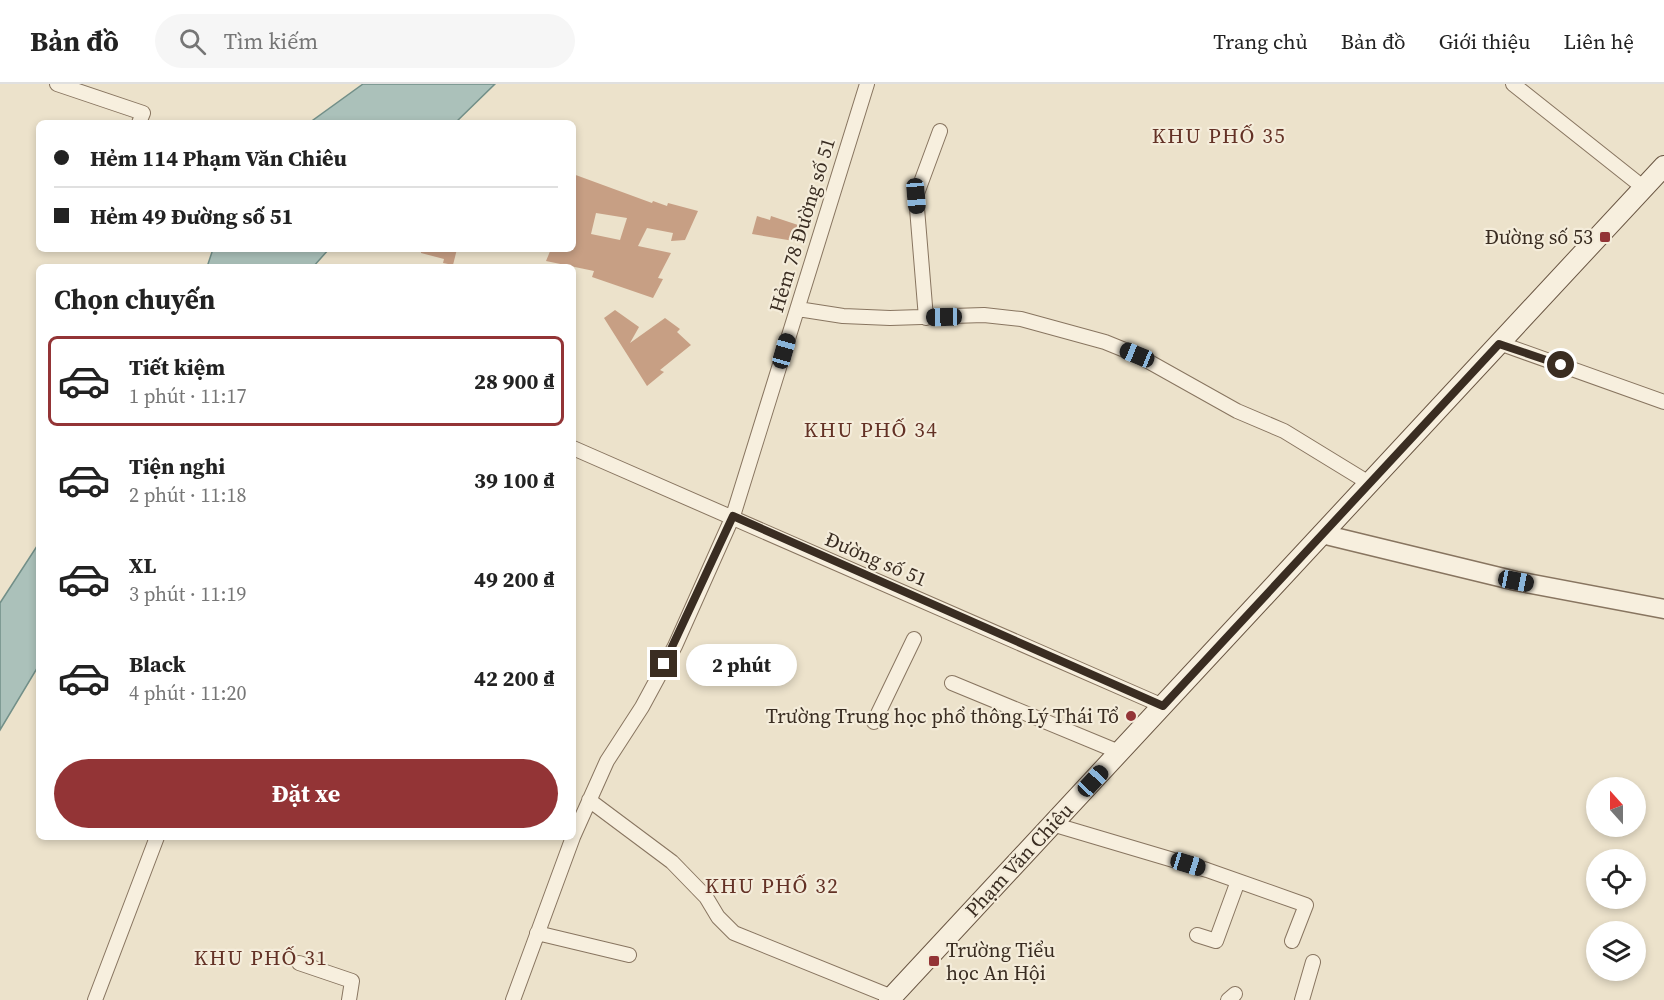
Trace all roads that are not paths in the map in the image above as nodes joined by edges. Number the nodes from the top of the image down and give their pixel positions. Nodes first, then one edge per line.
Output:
1 (57, 84) edge
2 (867, 84) edge
3 (1513, 84) edge
4 (80, 88) edge
5 (140, 120) edge
6 (940, 131) dead end
7 (1664, 166) edge
8 (1644, 188) junction
9 (798, 309) junction
10 (926, 318) junction
11 (1499, 344) junction
12 (1664, 402) edge
13 (576, 449) edge
14 (1369, 483) junction
15 (733, 516) junction
16 (1322, 534) junction
17 (1664, 609) edge
18 (914, 639) dead end
19 (952, 683) dead end
20 (1163, 706) junction
21 (874, 722) dead end
22 (1119, 752) junction
23 (589, 800) junction
24 (1052, 825) junction
25 (576, 830) edge
26 (156, 840) edge
27 (572, 840) edge
28 (1238, 881) junction
29 (537, 933) junction
30 (1197, 935) dead end
31 (1292, 941) dead end
32 (629, 955) dead end
33 (1313, 962) dead end
34 (299, 963) dead end
35 (891, 998) edge
36 (95, 1000) edge
37 (349, 1000) edge
38 (513, 1000) edge
39 (1302, 1000) edge

1 - 4 street
2 - 9 street, Hẻm 78 Đường số 51
3 - 8 street
4 - 5 street
6 - 10 street
7 - 8 main road, Phạm Văn Chiêu
8 - 11 main road, Phạm Văn Chiêu
9 - 10 street
9 - 15 street, Hẻm 78 Đường số 51
10 - 14 street
11 - 12 street
11 - 14 main road, Phạm Văn Chiêu
13 - 15 street, Đường số 51
14 - 16 main road, Phạm Văn Chiêu
15 - 20 street, Đường số 51
15 - 23 street, Hẻm 78 Đường số 51
16 - 17 street
16 - 20 main road, Phạm Văn Chiêu
18 - 21 street
19 - 22 street
20 - 22 main road, Phạm Văn Chiêu
22 - 24 main road, Phạm Văn Chiêu
23 - 25 street, Hẻm 78 Đường số 51
23 - 35 street
24 - 28 street
24 - 35 main road, Phạm Văn Chiêu
26 - 36 street
27 - 29 street, Hẻm 78 Đường số 51
28 - 30 street
28 - 31 street
29 - 32 street
29 - 38 street, Hẻm 78 Đường số 51
33 - 39 street
34 - 37 street

